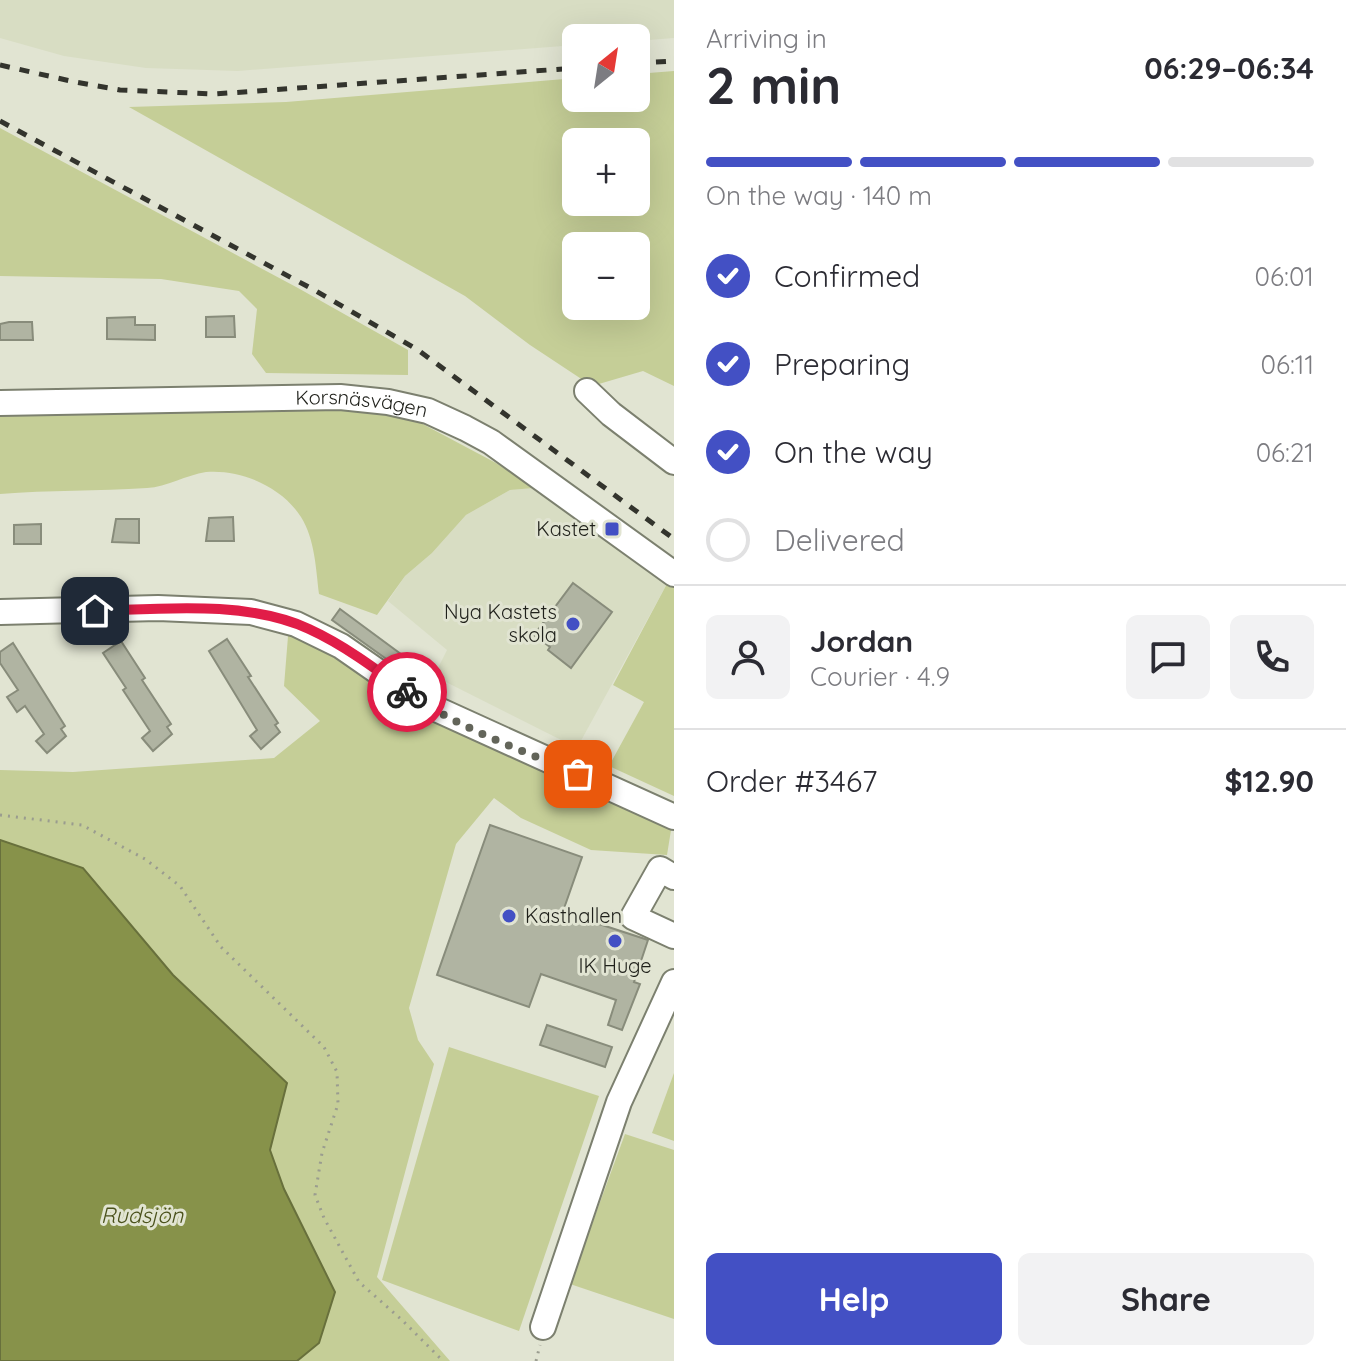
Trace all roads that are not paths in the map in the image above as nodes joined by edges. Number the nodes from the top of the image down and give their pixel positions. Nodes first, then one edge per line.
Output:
1 (587, 391) dead end
2 (0, 403) edge
3 (674, 462) edge
4 (674, 574) edge
5 (0, 612) edge
6 (674, 817) edge
7 (674, 877) edge
8 (674, 936) edge
9 (673, 986) edge
10 (543, 1327) dead end

1 - 3 street
2 - 4 street, Korsnäsvägen
5 - 6 street
7 - 8 street
9 - 10 street

